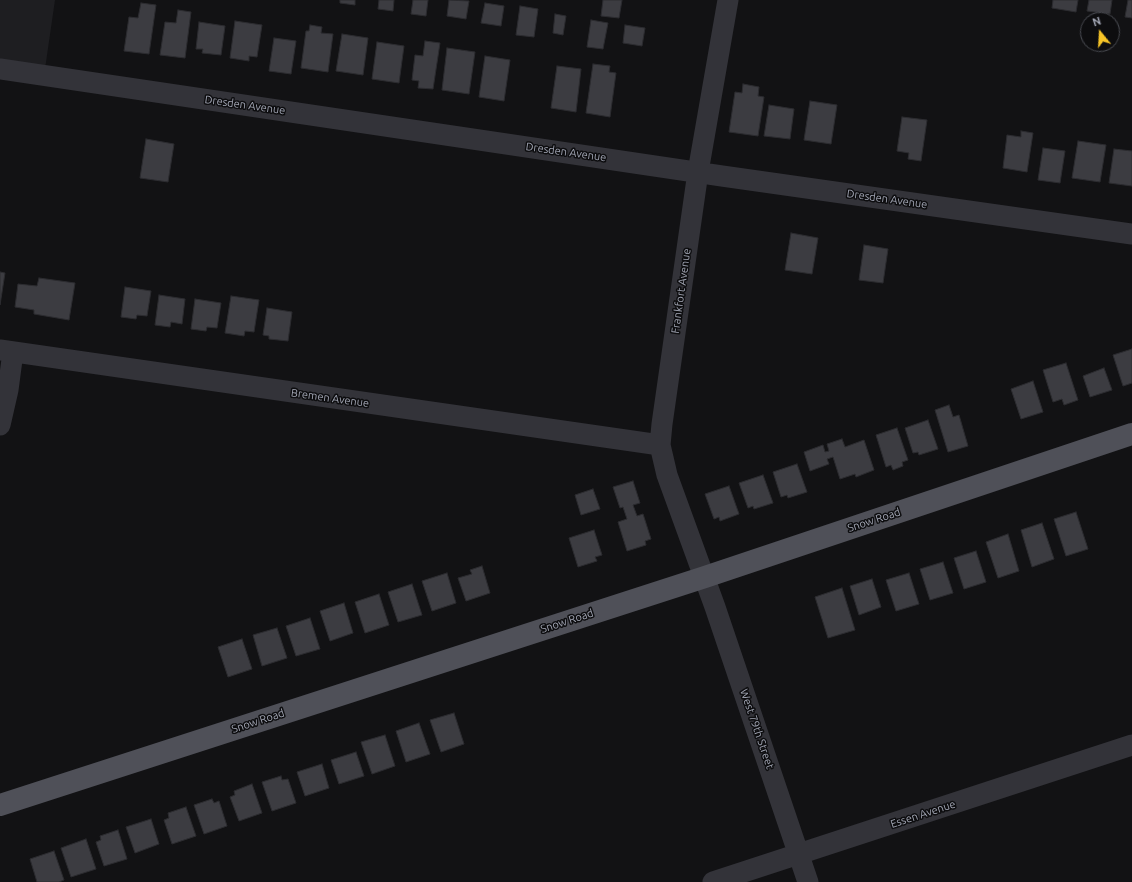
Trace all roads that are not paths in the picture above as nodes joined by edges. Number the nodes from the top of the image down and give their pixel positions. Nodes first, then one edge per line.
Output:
1 (728, 0) edge
2 (0, 69) edge
3 (698, 172) junction
4 (1132, 234) edge
5 (7, 351) edge
6 (0, 425) edge
7 (1132, 434) edge
8 (660, 445) junction
9 (705, 577) junction
10 (1132, 745) edge
11 (0, 805) edge
12 (799, 854) junction
13 (713, 882) edge
14 (808, 882) edge

1 - 3 street, Frankfort Avenue
2 - 3 street, Dresden Avenue
3 - 4 street, Dresden Avenue
3 - 8 street, Frankfort Avenue
5 - 6 street
5 - 8 street, Bremen Avenue
7 - 9 main road, Snow Road
8 - 9 street, Frankfort Avenue
9 - 11 main road, Snow Road
9 - 12 street, West 79th Street
10 - 12 street, Essen Avenue
12 - 13 street, Essen Avenue
12 - 14 street, West 79th Street

